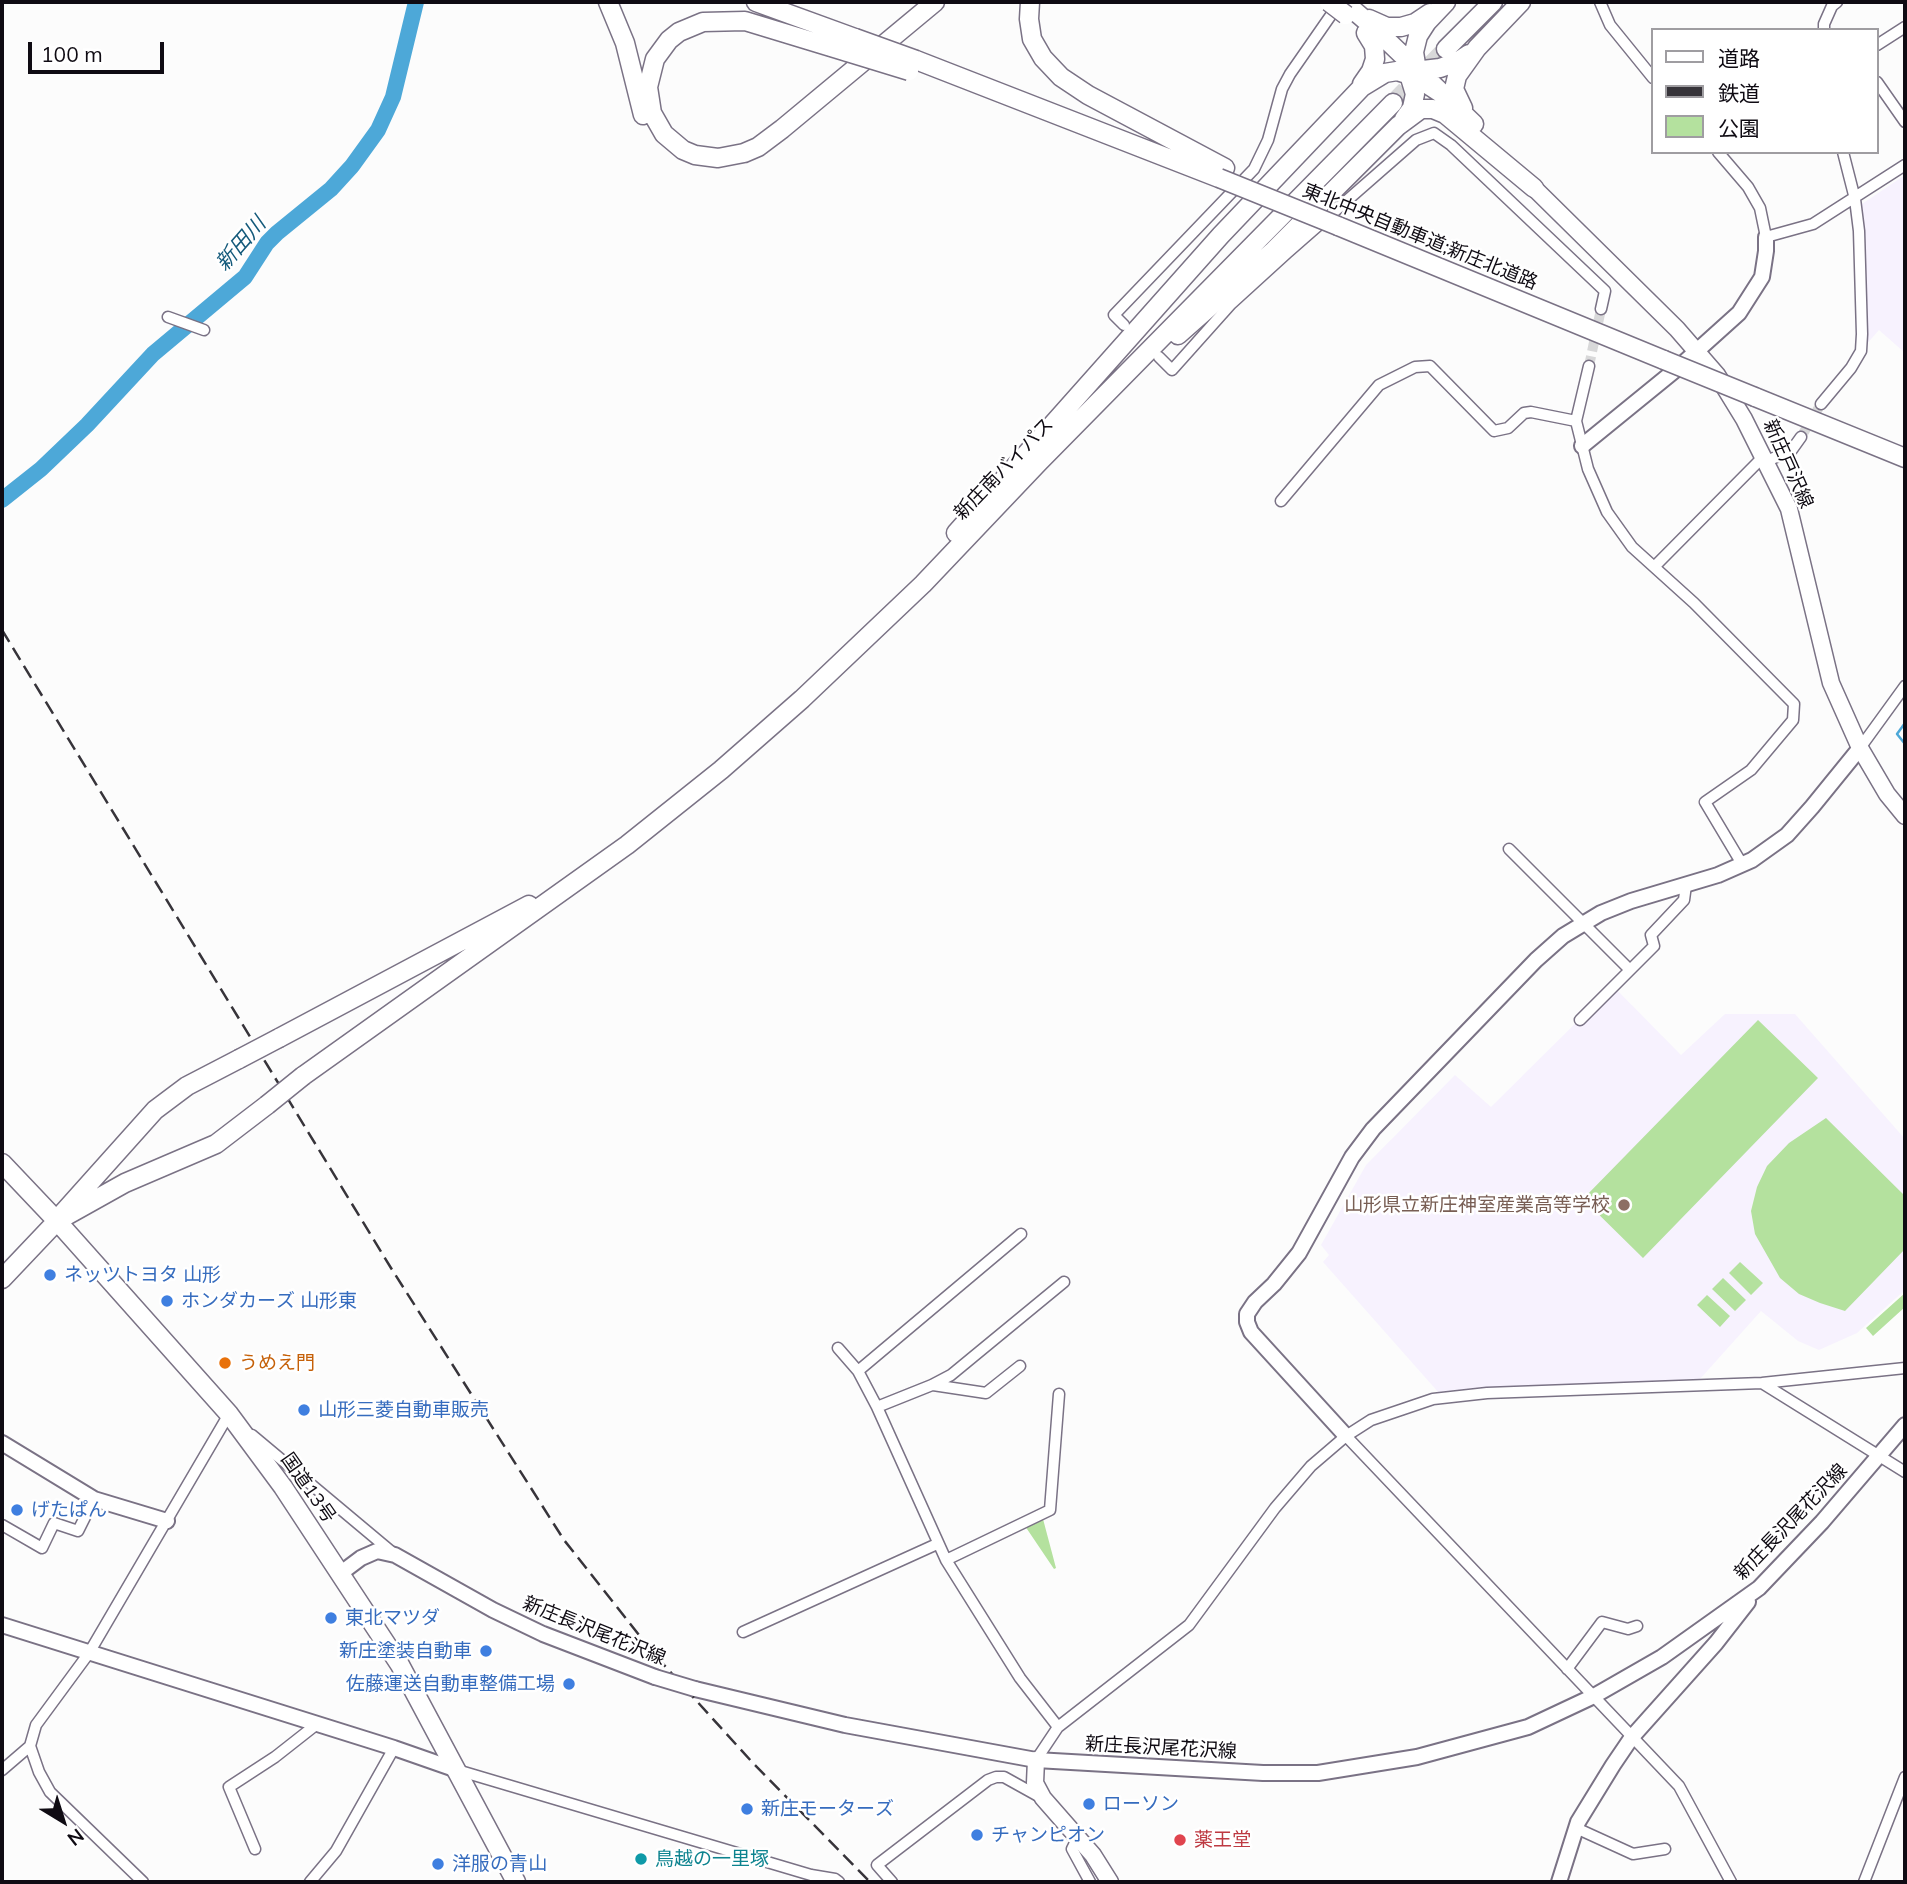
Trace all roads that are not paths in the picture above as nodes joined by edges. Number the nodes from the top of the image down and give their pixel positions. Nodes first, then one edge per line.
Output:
1 (608, 2) edge
2 (756, 2) edge
3 (935, 2) edge
4 (949, 2) edge
5 (1030, 2) edge
6 (1329, 2) edge
7 (1444, 2) edge
8 (1493, 2) edge
9 (1521, 2) edge
10 (1600, 2) edge
11 (1837, 2) edge
12 (1345, 6) edge
13 (1905, 27) edge
14 (1824, 28) edge
15 (1366, 33) junction
16 (1489, 34) junction
17 (1879, 44) edge
18 (851, 45) junction
19 (1446, 49) tunnel mouth
20 (1391, 50) junction
21 (1413, 72) junction
22 (1652, 77) edge
23 (1879, 85) edge
24 (1393, 103) tunnel mouth
25 (1344, 105) junction
26 (1905, 122) edge
27 (1398, 126) junction
28 (1472, 129) junction
29 (1720, 154) edge
30 (1844, 154) edge
31 (1905, 165) edge
32 (1222, 173) junction
33 (1534, 188) joint
34 (1855, 199) junction
35 (1766, 237) junction
36 (1601, 309) tunnel mouth
37 (168, 317) dead end
38 (1125, 325) dead end
39 (204, 330) dead end
40 (1697, 351) junction
41 (1159, 358) dead end
42 (1589, 366) tunnel mouth
43 (1821, 404) tunnel mouth
44 (1576, 421) junction
45 (1801, 437) tunnel mouth
46 (1582, 446) junction
47 (1905, 458) edge
48 (1763, 460) junction
49 (1281, 501) dead end
50 (1654, 567) junction
51 (881, 622) junction
52 (1905, 686) edge
53 (1860, 748) junction
54 (1905, 816) edge
55 (625, 843) junction
56 (1509, 849) dead end
57 (1742, 864) junction
58 (1686, 886) junction
59 (1585, 924) junction
60 (1630, 970) junction
61 (1580, 1020) dead end
62 (2, 1163) edge
63 (57, 1221) junction
64 (1021, 1234) dead end
65 (2, 1279) edge
66 (1064, 1282) dead end
67 (838, 1348) dead end
68 (1020, 1366) dead end
69 (1905, 1368) edge
70 (858, 1371) junction
71 (1762, 1383) junction
72 (932, 1385) junction
73 (1059, 1394) dead end
74 (877, 1407) junction
75 (231, 1417) junction
76 (1905, 1425) edge
77 (1346, 1436) junction
78 (2, 1443) edge
79 (1879, 1456) junction
80 (1905, 1472) edge
81 (94, 1499) junction
82 (167, 1521) junction
83 (2, 1525) edge
84 (937, 1544) junction
85 (395, 1555) junction
86 (946, 1560) junction
87 (341, 1573) junction
88 (1759, 1588) junction
89 (2, 1625) edge
90 (1637, 1626) dead end
91 (743, 1632) dead end
92 (89, 1653) junction
93 (1567, 1669) junction
94 (1594, 1696) junction
95 (317, 1724) junction
96 (1058, 1727) junction
97 (1632, 1737) junction
98 (30, 1746) junction
99 (394, 1748) junction
100 (1036, 1760) junction
101 (2, 1770) edge
102 (457, 1770) junction
103 (1905, 1777) edge
104 (1043, 1798) junction
105 (1576, 1828) junction
106 (1078, 1837) junction
107 (255, 1849) dead end
108 (1665, 1849) dead end
109 (143, 1882) edge
110 (310, 1882) edge
111 (516, 1882) edge
112 (839, 1882) edge
113 (892, 1882) edge
114 (1090, 1882) edge
115 (1110, 1882) edge
116 (1559, 1882) edge
117 (1731, 1882) edge
118 (1864, 1882) edge

1 - 4 highway
2 - 18 highway
3 - 18 highway
5 - 32 highway
6 - 12 highway, bridge
7 - 12 highway
7 - 21 highway
8 - 19 highway
9 - 16 highway
10 - 22 street
11 - 14 street
12 - 15 highway
12 - 20 highway
12 - 38 street
13 - 17 street
15 - 20 highway
15 - 25 highway
16 - 21 highway
16 - 28 highway
18 - 32 highway, 東北中央自動車道;新庄北道路, bridge
20 - 21 highway
21 - 25 highway
21 - 27 highway
21 - 28 highway
23 - 26 street
24 - 51 highway, 新庄南バイパス
25 - 51 highway
27 - 28 highway
27 - 51 highway
28 - 33 highway
29 - 35 street
30 - 34 street
31 - 34 street
32 - 47 highway, 東北中央自動車道;新庄北道路, bridge
33 - 40 main road, 新庄戸沢線
34 - 35 street
34 - 43 street
35 - 40 street
36 - 41 street
37 - 39 street
40 - 46 street
40 - 48 main road, 新庄戸沢線
42 - 44 street
44 - 46 street
44 - 49 street
45 - 48 street
46 - 50 street
48 - 50 street
48 - 53 main road, 新庄戸沢線
50 - 57 street
51 - 55 highway
52 - 53 street
53 - 54 main road, 新庄戸沢線
53 - 57 street
55 - 63 highway, bridge
55 - 63 highway, bridge
56 - 59 street
57 - 58 street
58 - 59 street
58 - 60 street
59 - 60 street
59 - 77 street
60 - 61 street
62 - 63 highway, 国道13号
63 - 65 highway
63 - 75 highway, 国道13号
64 - 70 street
66 - 72 street
67 - 70 street
68 - 72 street
69 - 71 street
70 - 74 street
71 - 77 street
71 - 79 street
72 - 74 street
73 - 86 street
74 - 84 street
75 - 82 street
75 - 85 street
75 - 87 highway, 国道13号
76 - 79 street, 新庄長沢尾花沢線
77 - 93 street
77 - 96 street
78 - 81 street
79 - 80 street
79 - 88 street, 新庄長沢尾花沢線
81 - 82 street
81 - 83 street
82 - 92 street
84 - 86 street
84 - 91 street
85 - 87 street
85 - 100 street, 新庄長沢尾花沢線, bridge
86 - 96 street
87 - 102 highway, 国道13号
88 - 94 street, 新庄長沢尾花沢線
88 - 97 street
89 - 92 street
90 - 93 street
92 - 95 street
92 - 98 street
93 - 94 street
94 - 97 street
94 - 100 street, 新庄長沢尾花沢線
95 - 99 street
95 - 107 street
96 - 100 street
97 - 105 street
97 - 117 street
98 - 101 street
98 - 109 street
99 - 102 street
99 - 110 street
100 - 104 main road
102 - 111 highway, 国道13号
102 - 112 street
103 - 118 street
104 - 106 main road
104 - 113 street
105 - 108 street
105 - 116 street
106 - 114 street
106 - 115 main road

